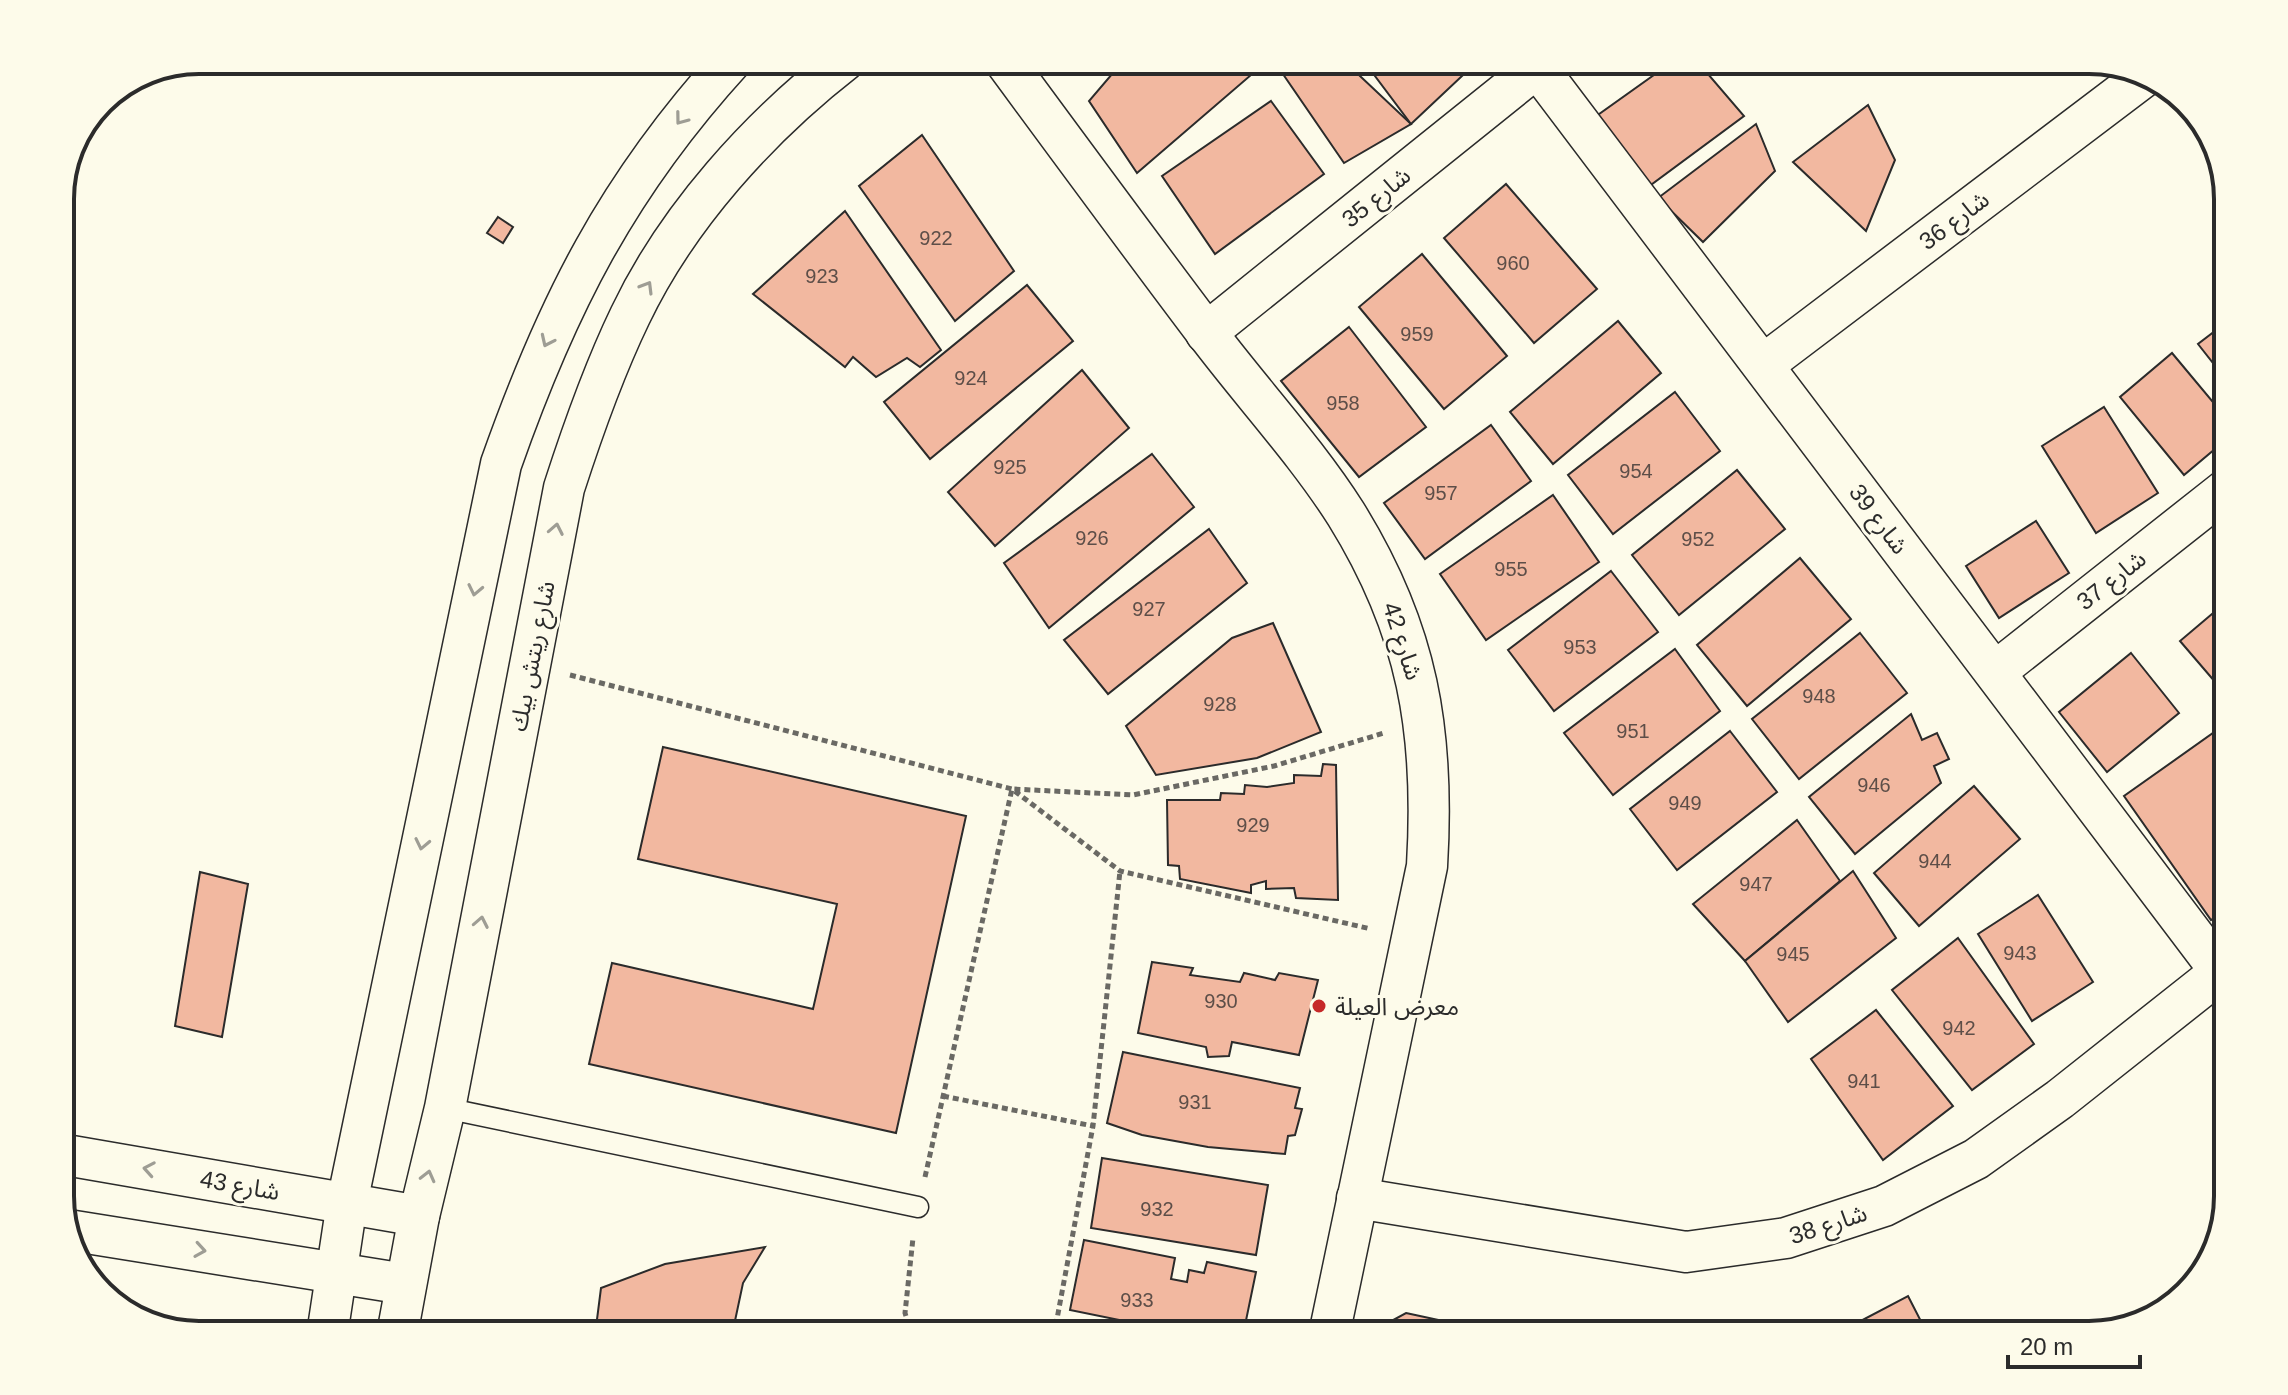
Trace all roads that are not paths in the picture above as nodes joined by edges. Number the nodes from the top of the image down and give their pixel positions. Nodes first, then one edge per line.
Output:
1 (719, 74) edge
2 (827, 74) edge
3 (1014, 74) edge
4 (1527, 74) edge
5 (1549, 74) edge
6 (2136, 83) edge
7 (1206, 333) junction
8 (1763, 365) junction
9 (2214, 499) edge
10 (1995, 672) junction
11 (2214, 955) edge
12 (2214, 978) edge
13 (445, 1108) junction
14 (74, 1156) edge
15 (1357, 1198) junction
16 (347, 1203) junction
17 (918, 1207) road end
18 (419, 1216) junction
19 (80, 1232) edge
20 (335, 1270) junction
21 (405, 1284) junction
22 (329, 1321) edge
23 (399, 1321) edge
24 (1332, 1321) edge

1 -> 16 street
13 -> 2 street, شارع ريتش بيك
3 - 7 street, شارع 42
4 - 7 street, شارع 35
5 - 8 street, شارع 39
6 - 8 street, شارع 36
7 - 15 street, شارع 42
8 - 10 street, شارع 39
9 - 10 street, شارع 37
10 - 11 street, شارع 39
12 - 15 street, شارع 38
13 - 17 lane
18 -> 13 street, شارع ريتش بيك
16 -> 14 street, شارع 43
15 - 24 street, شارع 42
16 - 18 street, شارع 43
16 - 20 street
18 - 21 street, شارع ريتش بيك
19 -> 20 street
20 - 21 street
20 - 22 street
21 - 23 street, شارع ريتش بيك

